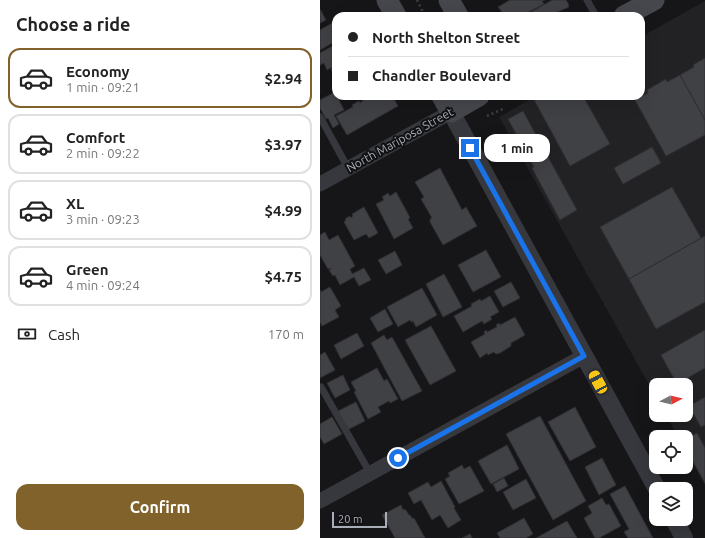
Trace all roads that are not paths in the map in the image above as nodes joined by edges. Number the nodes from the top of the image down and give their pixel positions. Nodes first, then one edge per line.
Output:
1 (387, 0) edge
2 (450, 0) edge
3 (587, 0) edge
4 (654, 0) edge
5 (394, 12) edge
6 (456, 12) edge
7 (594, 12) edge
8 (632, 12) edge
9 (463, 100) edge
10 (446, 104) edge
11 (320, 117) edge
12 (348, 168) junction
13 (320, 184) edge
14 (584, 356) junction
15 (321, 387) dead end
16 (370, 473) junction
17 (653, 482) edge
18 (320, 501) edge
19 (678, 526) edge
20 (684, 538) edge

1 - 5 main road
2 - 6 main road
3 - 7 lane
4 - 8 main road
9 - 10 main road, North Mariposa Street
10 - 12 street, North Mariposa Street
10 - 14 street
11 - 12 lane
12 - 13 street, North Mariposa Street
14 - 16 street
14 - 17 street
15 - 16 lane
16 - 18 street
19 - 20 street

